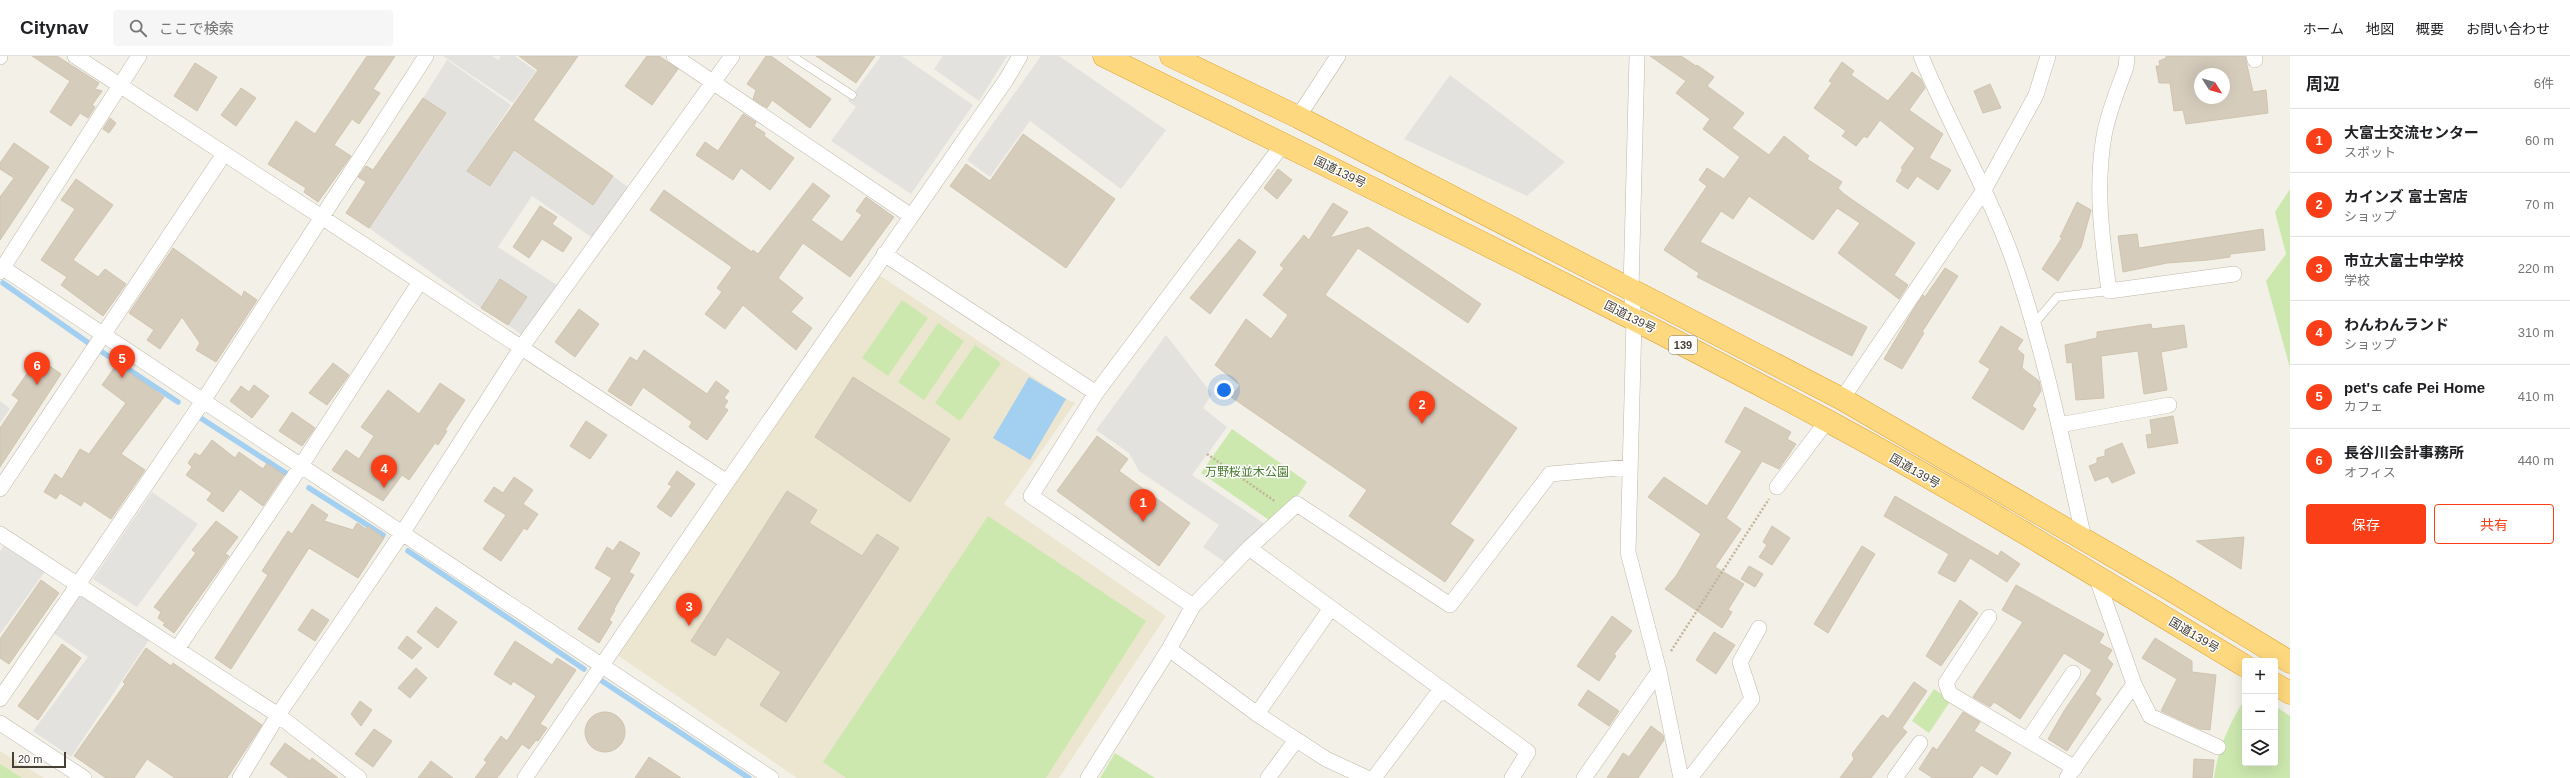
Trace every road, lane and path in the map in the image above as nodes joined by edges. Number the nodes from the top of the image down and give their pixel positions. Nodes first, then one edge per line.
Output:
1 (75, 56) edge
2 (139, 56) edge
3 (426, 56) edge
4 (674, 56) edge
5 (732, 56) edge
6 (792, 56) edge
7 (1020, 56) edge
8 (1104, 56) edge
9 (1171, 56) edge
10 (1338, 56) edge
11 (1637, 56) edge
12 (1921, 56) edge
13 (2048, 56) edge
14 (2127, 56) edge
15 (714, 83) junction
16 (120, 86) junction
17 (852, 95) dead end
18 (1298, 118) junction
19 (1283, 144) junction
20 (224, 154) junction
21 (1984, 190) junction
22 (911, 216) junction
23 (321, 217) junction
24 (884, 254) junction
25 (1, 269) edge
26 (2234, 274) dead end
27 (419, 283) junction
28 (1631, 289) junction
29 (2109, 291) junction
30 (1634, 320) junction
31 (2033, 326) junction
32 (102, 335) junction
33 (520, 348) junction
34 (1096, 393) junction
35 (1842, 398) junction
36 (203, 401) junction
37 (2169, 405) dead end
38 (1827, 421) junction
39 (2059, 425) junction
40 (1208, 454) dead end
41 (300, 466) junction
42 (1630, 467) junction
43 (727, 482) junction
44 (1777, 487) joint
45 (0, 488) edge
46 (1289, 512) junction
47 (403, 532) junction
48 (0, 534) edge
49 (2084, 538) junction
50 (1249, 548) junction
51 (2096, 576) junction
52 (78, 584) junction
53 (1193, 606) junction
54 (1331, 608) junction
55 (1989, 617) dead end
56 (1759, 628) dead end
57 (177, 649) junction
58 (1169, 649) junction
59 (2290, 662) edge
60 (2242, 664) edge
61 (600, 665) junction
62 (1659, 671) junction
63 (2073, 673) dead end
64 (2134, 684) junction
65 (2278, 686) edge
66 (1441, 689) junction
67 (2290, 694) edge
68 (0, 700) edge
69 (1257, 714) junction
70 (278, 715) junction
71 (0, 723) edge
72 (1297, 740) junction
73 (2028, 740) junction
74 (1920, 742) dead end
75 (2218, 747) dead end
76 (2071, 773) edge
77 (84, 778) edge
78 (240, 778) edge
79 (359, 778) edge
80 (525, 778) edge
81 (771, 778) edge
82 (1088, 778) edge
83 (1268, 778) edge
84 (1271, 778) edge
85 (1367, 778) edge
86 (1374, 778) edge
87 (1512, 778) edge
88 (1584, 778) edge
89 (1681, 778) edge
90 (1690, 778) edge
91 (1895, 778) edge

1 - 16 street
2 - 16 street
3 - 23 street
4 - 15 street
5 - 15 street
6 - 17 lane
7 - 22 street
8 - 19 highway, 国道139号 / 139
9 - 18 highway, 国道139号 / 139
10 - 18 street
11 - 28 street
12 - 21 street
13 - 21 street
14 - 29 street
15 - 22 street
15 - 33 street
16 - 20 street
16 - 25 street
18 - 28 highway, 国道139号 / 139
19 - 30 highway, 国道139号 / 139
19 - 34 street
20 - 23 street
20 - 32 street
21 - 31 street
21 - 35 street
22 - 24 street
23 - 27 street
23 - 36 street
24 - 34 street
24 - 43 street
25 - 32 street
26 - 29 street
27 - 33 street
27 - 41 street
28 - 30 street
28 - 35 highway, 国道139号 / 139
29 - 31 lane
30 - 38 highway, 国道139号 / 139
30 - 42 street
31 - 39 street
32 - 36 street
32 - 45 street
33 - 43 street
33 - 47 street
34 - 53 street
35 - 49 highway, 国道139号 / 139
36 - 41 street
36 - 52 street
37 - 39 street
38 - 44 street
38 - 51 highway, 国道139号 / 139
39 - 49 street
40 - 46 path
41 - 47 street
41 - 57 street
42 - 46 street
42 - 62 street
43 - 61 street
44 - 62 path
46 - 50 street
47 - 61 street
47 - 70 street
48 - 52 street
49 - 59 highway, 国道139号 / 139
50 - 53 street
50 - 54 street
51 - 60 highway, 国道139号 / 139
51 - 64 street
52 - 57 street
52 - 68 street
53 - 58 street
54 - 66 street
54 - 69 street
55 - 73 street
56 - 90 street
57 - 70 street
58 - 69 street
58 - 82 street
61 - 80 street
61 - 81 street
62 - 88 street
62 - 89 street
63 - 73 street
64 - 75 street
64 - 76 street
65 - 67 highway
66 - 86 street
66 - 87 street
69 - 72 street
70 - 78 street
70 - 79 street
71 - 77 street
72 - 83 street
72 - 84 street
72 - 85 street
73 - 76 street
74 - 91 street

